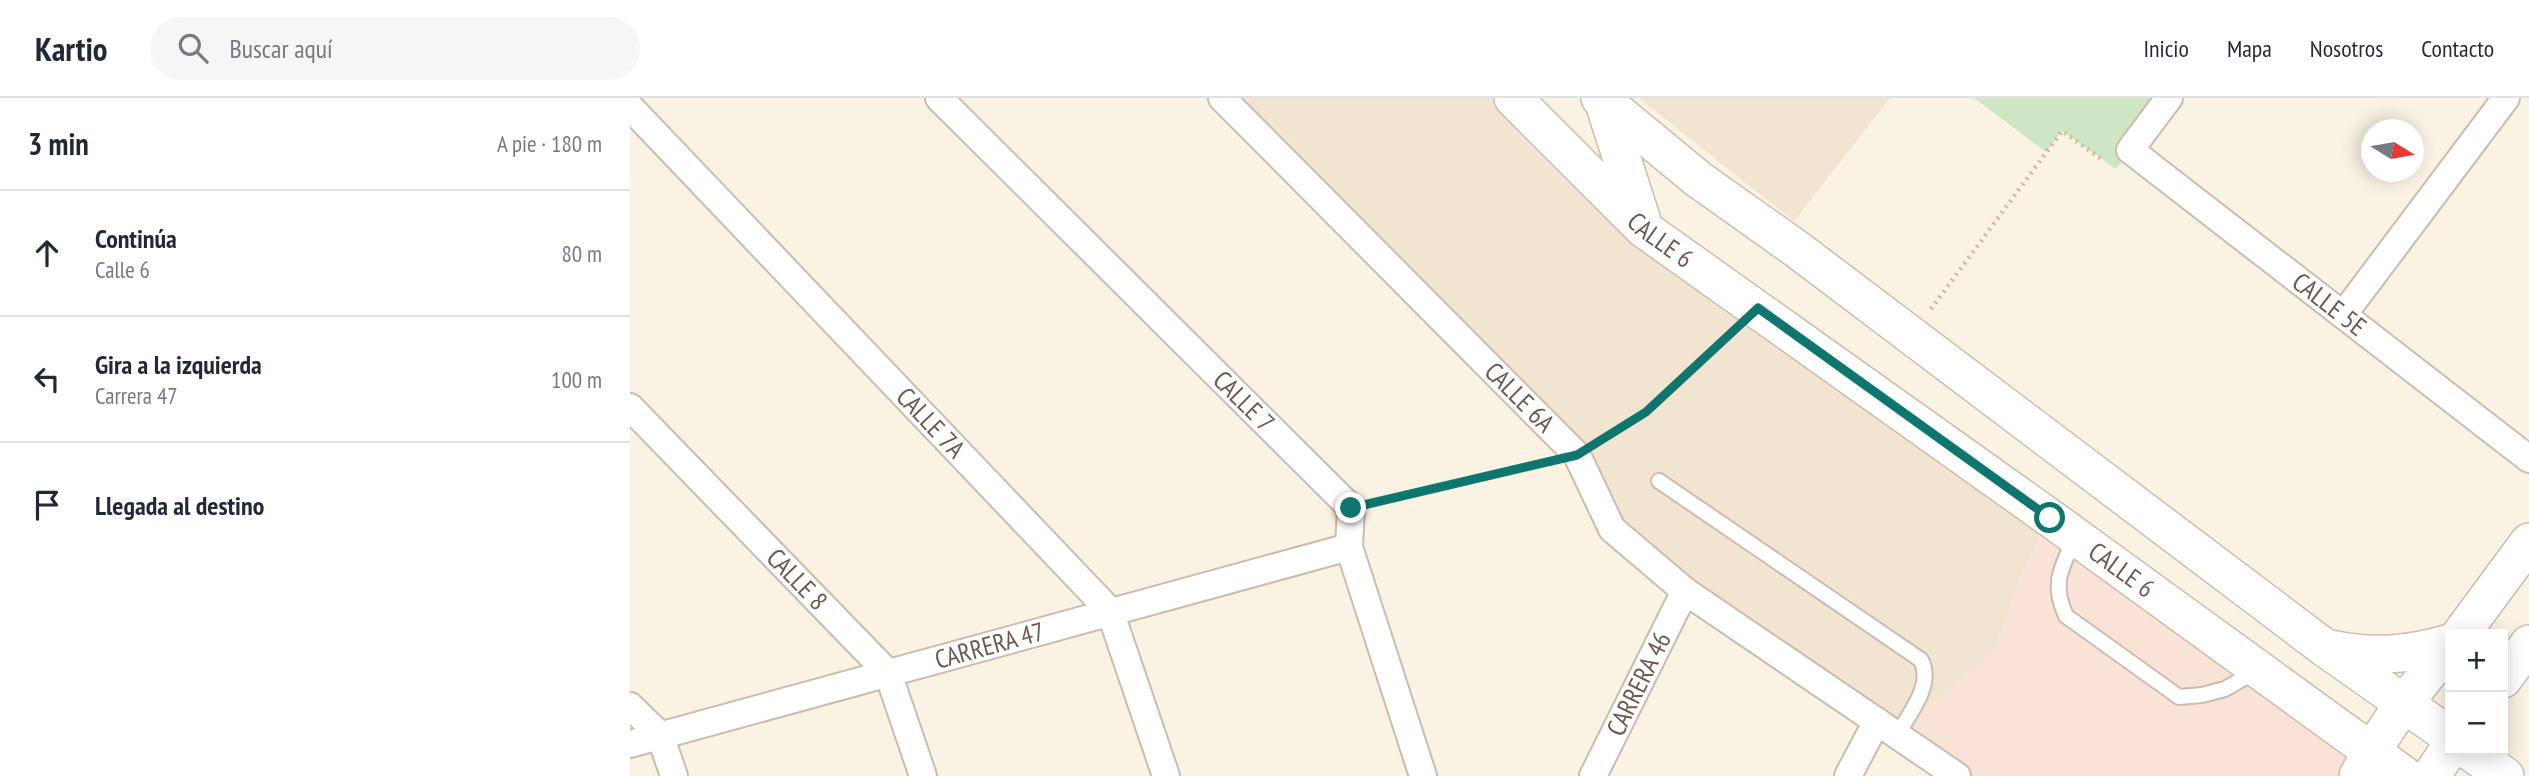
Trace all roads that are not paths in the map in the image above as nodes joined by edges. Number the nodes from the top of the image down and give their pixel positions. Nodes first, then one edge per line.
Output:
1 (939, 98) edge
2 (1222, 98) edge
3 (1513, 98) edge
4 (2169, 98) edge
5 (2505, 98) edge
6 (1601, 99) edge
7 (630, 107) edge
8 (1644, 229) junction
9 (2343, 315) junction
10 (630, 407) edge
11 (2529, 459) edge
12 (1659, 481) dead end
13 (2076, 536) junction
14 (2529, 542) edge
15 (1349, 547) junction
16 (1685, 590) junction
17 (1110, 611) junction
18 (2465, 629) edge
19 (2529, 644) edge
20 (2445, 647) edge
21 (2325, 648) junction
22 (2445, 652) edge
23 (2258, 670) junction
24 (2508, 672) edge
25 (888, 673) junction
26 (2404, 703) junction
27 (630, 706) edge
28 (1887, 728) junction
29 (2445, 732) edge
30 (660, 735) junction
31 (630, 744) edge
32 (2445, 755) edge
33 (2475, 755) edge
34 (2365, 764) edge
35 (674, 776) edge
36 (923, 776) edge
37 (1166, 776) edge
38 (1423, 776) edge
39 (1593, 776) edge
40 (1848, 776) edge
41 (1957, 776) edge
42 (2405, 776) edge
43 (2431, 776) edge
44 (2505, 776) edge

1 - 15 street, CALLE 7
2 - 16 street, CALLE 6A
3 - 8 main road, CALLE 6
4 - 9 street, CALLE 5E
5 - 9 street
6 - 8 main road
6 - 21 main road
7 - 17 street, CALLE 7A
8 - 13 main road, CALLE 6
9 - 11 street, CALLE 5E
10 - 25 street, CALLE 8
12 - 28 lane
13 - 23 main road, CALLE 6
13 - 23 lane
14 - 18 main road
15 - 17 street, CARRERA 47
15 - 38 street
16 - 28 street, CALLE 6A
16 - 39 street, CARRERA 46
17 - 25 street, CARRERA 47
17 - 37 street, CALLE 7A
19 - 24 main road
20 - 21 main road
21 - 26 main road
22 - 26 main road
23 - 34 main road, CALLE 6
25 - 30 street, CARRERA 47
25 - 36 street, CALLE 8
26 - 29 main road
26 - 34 main road
27 - 30 street
28 - 40 street
28 - 41 street, CALLE 6A
30 - 31 street, CARRERA 47
30 - 35 street
32 - 43 main road
33 - 44 main road
34 - 42 main road, CALLE 6

